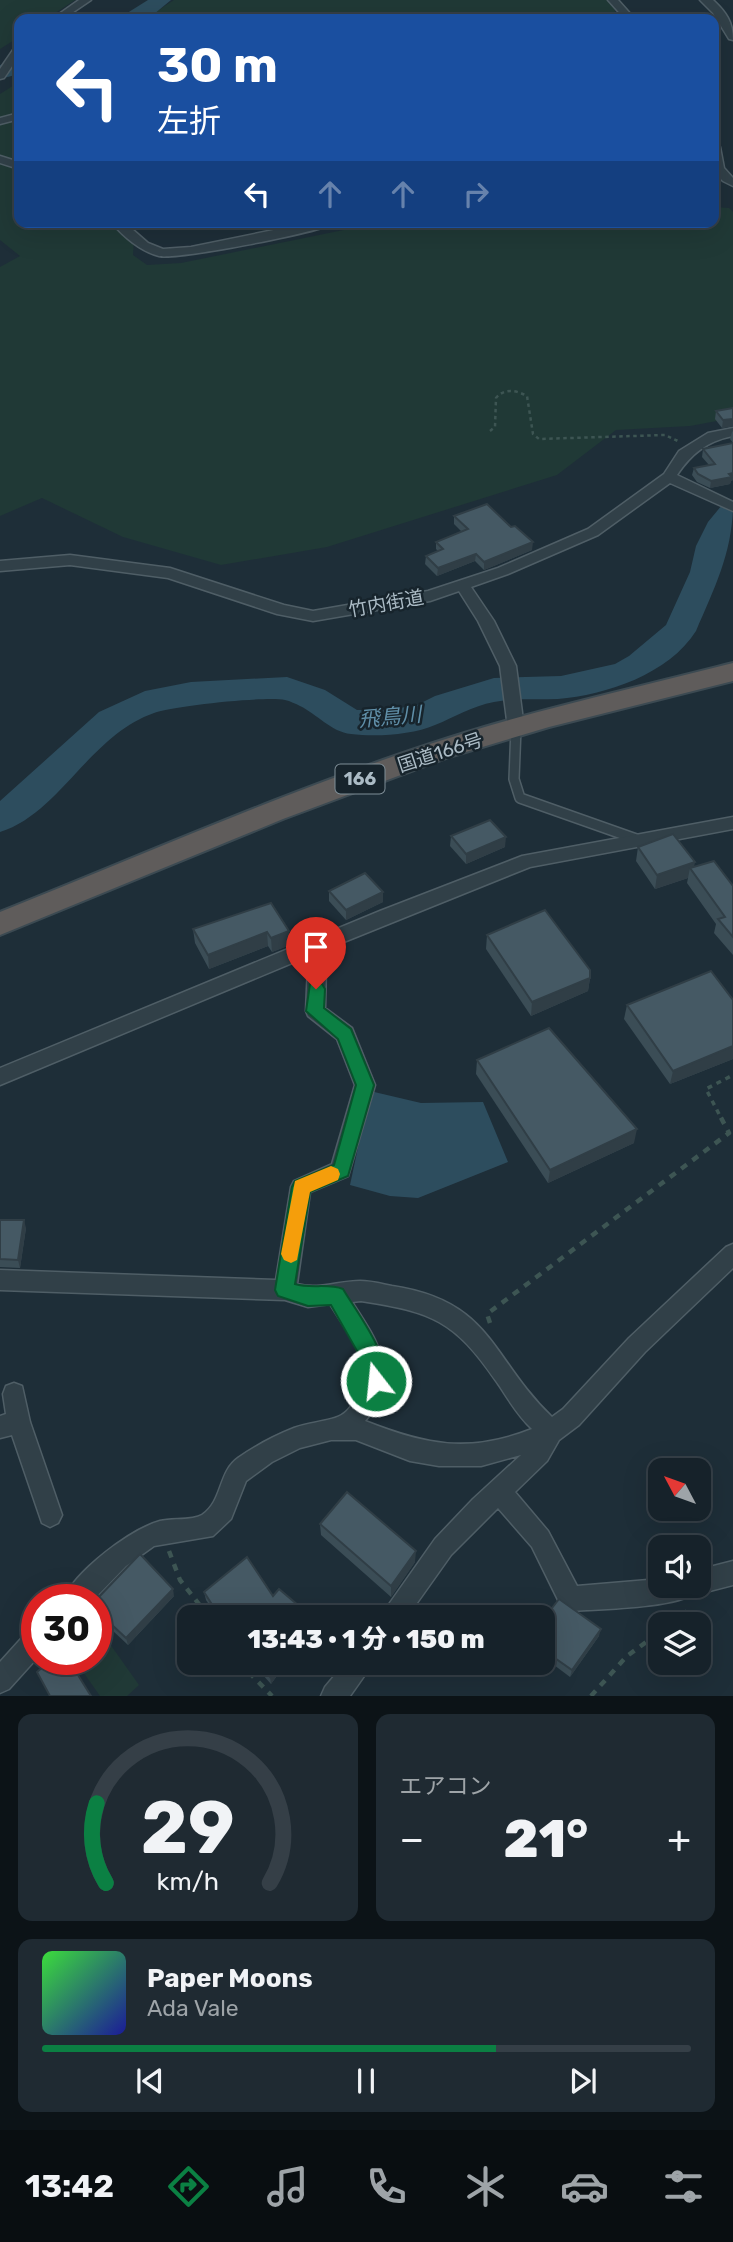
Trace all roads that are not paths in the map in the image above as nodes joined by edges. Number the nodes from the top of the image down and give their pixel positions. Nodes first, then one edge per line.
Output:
1 (86, 0) edge
2 (613, 0) edge
3 (706, 0) edge
4 (65, 14) edge
5 (626, 14) edge
6 (733, 36) edge
7 (3, 64) edge
8 (0, 76) edge
9 (719, 173) edge
10 (733, 183) edge
11 (124, 228) edge
12 (302, 228) edge
13 (733, 432) edge
14 (669, 477) junction
15 (728, 505) edge
16 (0, 566) edge
17 (463, 586) junction
18 (733, 672) edge
19 (516, 728) junction
20 (733, 822) edge
21 (639, 840) junction
22 (0, 924) edge
23 (309, 949) junction
24 (0, 1077) edge
25 (733, 1254) edge
26 (0, 1280) edge
27 (285, 1290) junction
28 (337, 1296) junction
29 (14, 1394) dead end
30 (9, 1425) edge
31 (342, 1429) junction
32 (551, 1432) junction
33 (499, 1491) junction
34 (50, 1515) dead end
35 (733, 1573) edge
36 (711, 1579) edge
37 (92, 1584) edge
38 (648, 1592) edge
39 (401, 1605) edge
40 (21, 1657) edge
41 (351, 1675) edge
42 (0, 1680) edge
43 (334, 1696) edge

1 - 4 street
2 - 5 street
3 - 6 street
7 - 8 street
9 - 10 street
11 - 12 street
13 - 14 street, 竹内街道
14 - 15 street
14 - 17 street, 竹内街道
16 - 17 street, 竹内街道
17 - 19 street
18 - 19 highway, 国道166号 / 166
19 - 21 lane
19 - 22 highway, 国道166号 / 166
20 - 21 street
21 - 23 street
23 - 24 street
23 - 27 street
25 - 32 street
26 - 27 street
27 - 28 street
28 - 31 street
28 - 32 street
29 - 30 street
30 - 34 street
31 - 32 street
31 - 37 street
32 - 33 street
33 - 38 street
33 - 39 street
35 - 36 street
40 - 42 street
41 - 43 street

